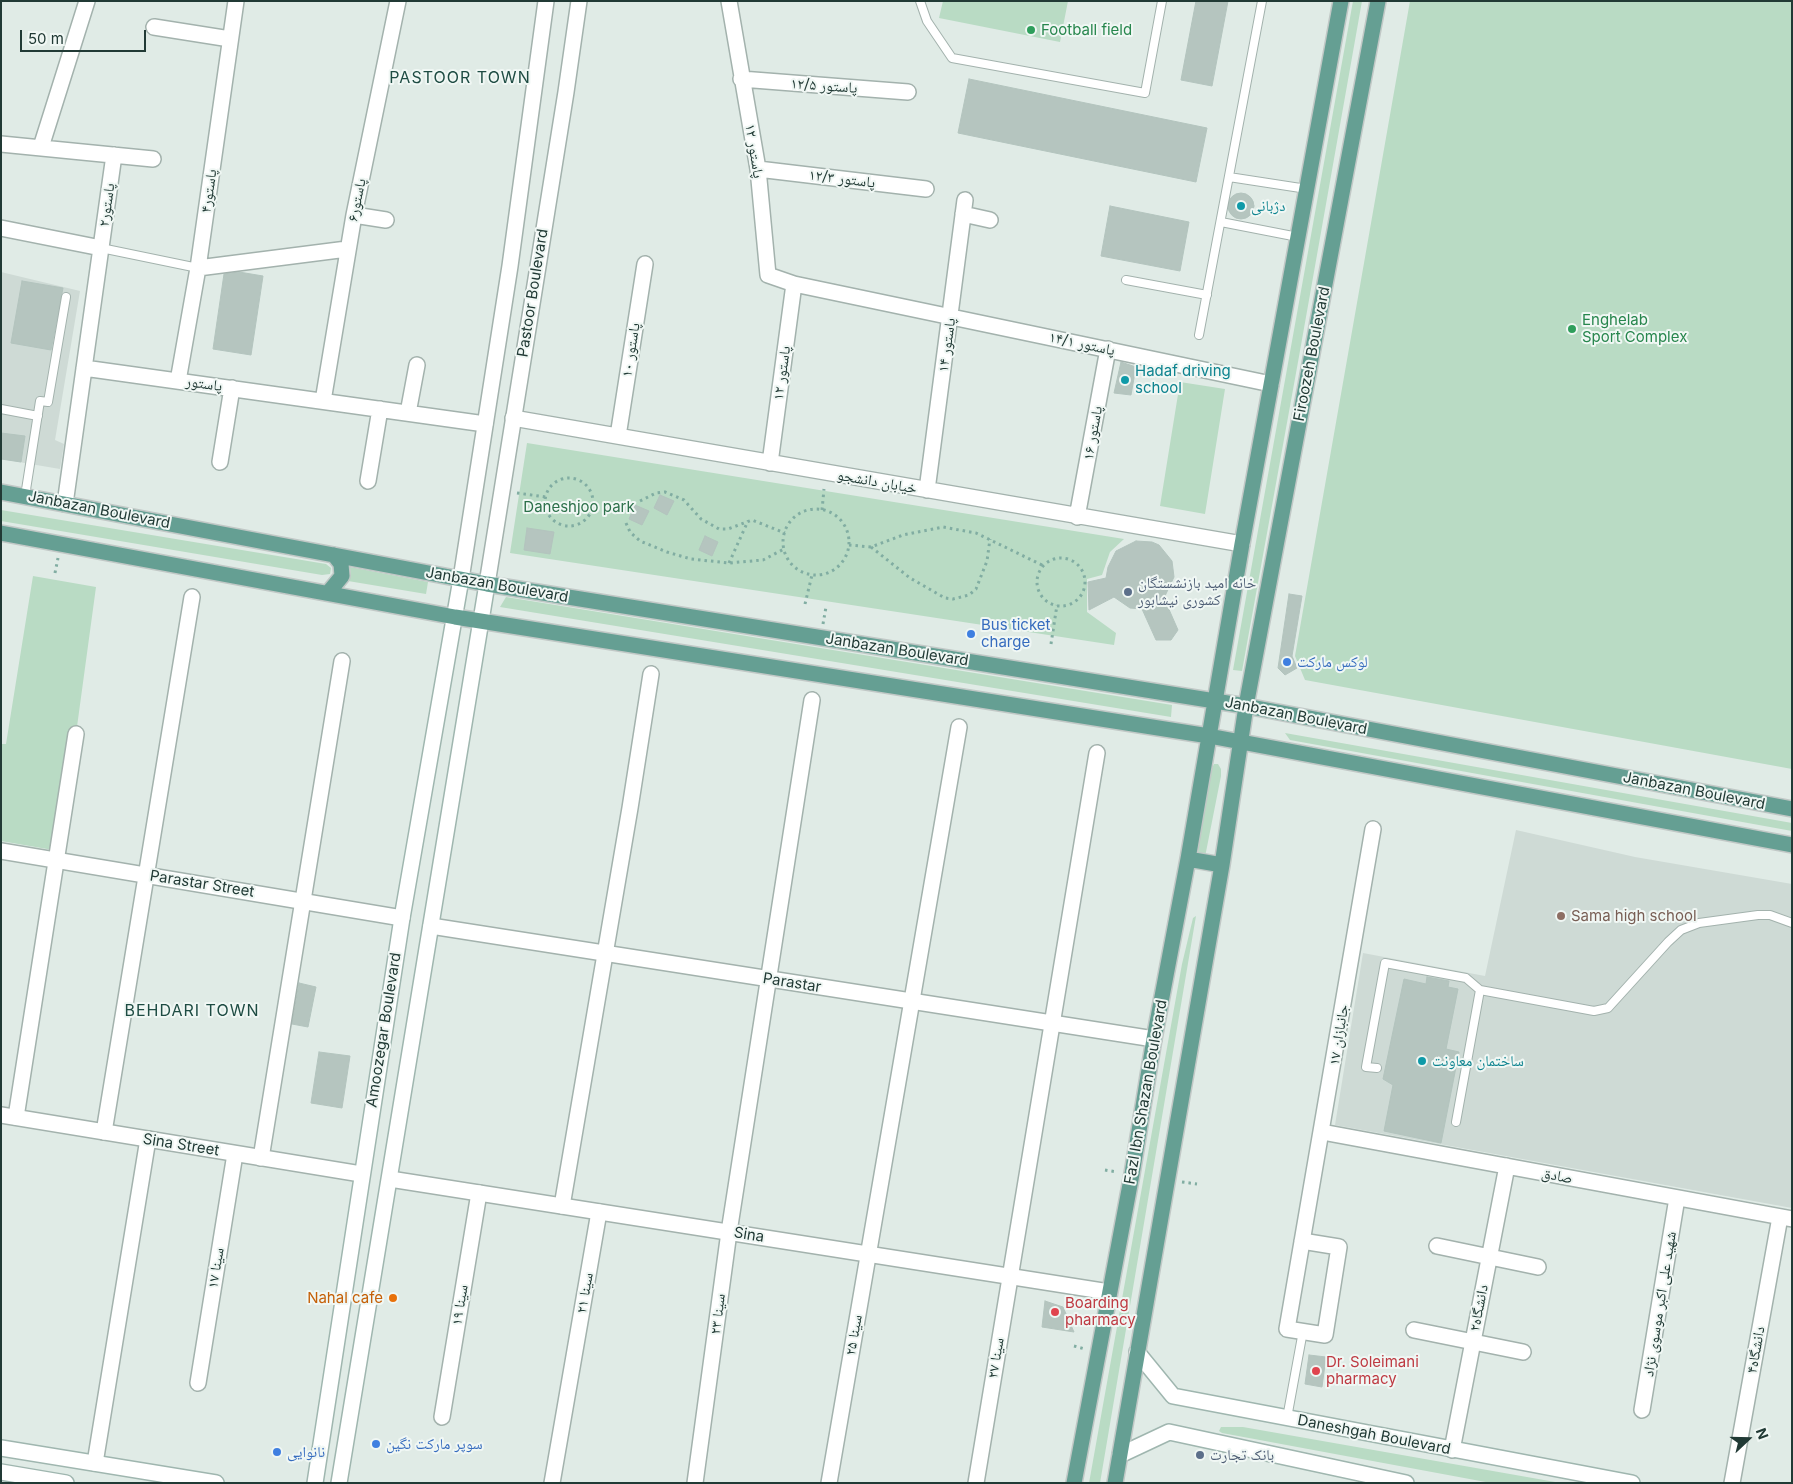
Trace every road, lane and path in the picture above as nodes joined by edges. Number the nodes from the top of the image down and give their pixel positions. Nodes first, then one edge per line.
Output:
1 (86, 1) edge
2 (236, 1) edge
3 (398, 1) edge
4 (546, 1) edge
5 (579, 1) edge
6 (729, 1) edge
7 (920, 1) edge
8 (1162, 1) edge
9 (1262, 1) edge
10 (1341, 1) edge
11 (1378, 1) edge
12 (154, 27) dead end
13 (230, 39) junction
14 (741, 79) junction
15 (908, 92) dead end
16 (1, 144) edge
17 (41, 147) junction
18 (114, 155) junction
19 (153, 159) dead end
20 (758, 170) junction
21 (1229, 177) junction
22 (926, 189) dead end
23 (1307, 189) junction
24 (354, 215) junction
25 (386, 220) dead end
26 (990, 220) dead end
27 (1220, 222) junction
28 (1, 228) edge
29 (1298, 237) junction
30 (100, 248) junction
31 (348, 249) junction
32 (645, 264) dead end
33 (510, 266) junction
34 (198, 268) junction
35 (536, 271) junction
36 (1126, 280) dead end
37 (794, 284) junction
38 (1207, 295) junction
39 (66, 297) dead end
40 (951, 316) junction
41 (1199, 335) dead end
42 (1108, 350) junction
43 (417, 365) dead end
44 (84, 368) junction
45 (178, 381) junction
46 (1271, 384) junction
47 (232, 388) junction
48 (324, 401) junction
49 (1, 409) edge
50 (380, 409) junction
51 (408, 413) junction
52 (38, 416) junction
53 (513, 418) junction
54 (485, 424) junction
55 (618, 436) junction
56 (220, 462) dead end
57 (770, 463) junction
58 (368, 481) dead end
59 (824, 488) dead end
60 (927, 490) junction
61 (1, 492) edge
62 (511, 492) dead end
63 (25, 496) junction
64 (546, 497) junction
65 (640, 500) dead end
66 (65, 504) junction
67 (822, 510) junction
68 (1077, 517) junction
69 (749, 521) junction
70 (626, 523) dead end
71 (1, 533) edge
72 (784, 533) junction
73 (990, 539) junction
74 (1242, 544) junction
75 (849, 545) junction
76 (871, 547) junction
77 (784, 549) junction
78 (334, 555) junction
79 (729, 563) junction
80 (1044, 566) junction
81 (812, 575) junction
82 (461, 579) junction
83 (487, 584) junction
84 (328, 593) junction
85 (192, 598) dead end
86 (805, 604) dead end
87 (1057, 605) junction
88 (455, 617) junction
89 (480, 621) junction
90 (1051, 644) dead end
91 (342, 661) dead end
92 (651, 674) dead end
93 (812, 700) dead end
94 (1216, 701) junction
95 (1246, 706) junction
96 (959, 727) dead end
97 (76, 734) dead end
98 (1209, 736) junction
99 (1240, 742) junction
100 (1097, 753) dead end
101 (1792, 809) edge
102 (1373, 829) dead end
103 (1792, 845) edge
104 (1, 851) edge
105 (58, 860) junction
106 (1188, 860) junction
107 (1222, 865) junction
108 (146, 875) junction
109 (303, 901) junction
110 (402, 918) junction
111 (1792, 923) edge
112 (431, 926) junction
113 (606, 954) junction
114 (767, 979) junction
115 (1480, 990) junction
116 (911, 1001) junction
117 (1052, 1023) junction
118 (1154, 1039) junction
119 (1377, 1068) dead end
120 (9, 1116) edge
121 (1456, 1122) dead end
122 (104, 1132) junction
123 (1322, 1132) junction
124 (148, 1139) junction
125 (235, 1154) junction
126 (261, 1158) junction
127 (1506, 1166) junction
128 (361, 1174) junction
129 (390, 1178) junction
130 (479, 1193) junction
131 (1677, 1198) junction
132 (562, 1206) junction
133 (599, 1212) junction
134 (1786, 1218) edge
135 (729, 1232) junction
136 (1302, 1241) junction
137 (1437, 1246) dead end
138 (868, 1254) junction
139 (1489, 1256) junction
140 (1538, 1267) dead end
141 (1010, 1276) junction
142 (1109, 1292) junction
143 (1414, 1330) dead end
144 (1303, 1331) junction
145 (1472, 1342) junction
146 (1137, 1352) junction
147 (1524, 1352) dead end
148 (198, 1383) dead end
149 (1642, 1410) dead end
150 (442, 1417) dead end
151 (325, 1418) junction
152 (1287, 1418) junction
153 (349, 1422) junction
154 (1, 1448) edge
155 (1452, 1450) junction
156 (1120, 1455) junction
157 (95, 1463) junction
158 (1, 1472) edge
159 (66, 1483) edge
160 (216, 1483) edge
161 (315, 1483) edge
162 (339, 1483) edge
163 (552, 1483) edge
164 (695, 1483) edge
165 (829, 1483) edge
166 (976, 1483) edge
167 (1074, 1483) edge
168 (1115, 1483) edge
169 (1406, 1483) edge
170 (1632, 1483) edge
171 (1732, 1483) edge

1 - 17 street
2 - 13 street, پاستور۴
3 - 24 street, پاستور۶
4 - 33 street, Pastoor Boulevard
5 - 35 street, Pastoor Boulevard
6 - 14 street, ۱۲ پاستور
7 - 8 lane
9 - 21 lane
10 - 23 main road
11 - 95 main road, Firoozeh Boulevard
12 - 13 street
13 - 34 street, پاستور۴
14 - 15 street, پاستور ۱۲/۵
14 - 20 street, ۱۲ پاستور
16 - 17 street
17 - 18 street
18 - 19 street
18 - 30 street, پاستور۲
20 - 22 street, پاستور ۱۲/۳
20 - 37 street, ۱۲ پاستور
21 - 23 lane
21 - 27 lane
23 - 29 main road
24 - 25 street
24 - 31 street, پاستور۶
26 - 40 street, پاستور ۱۴
27 - 29 lane
27 - 38 lane
28 - 30 street
29 - 46 main road
30 - 34 lane
30 - 44 street, پاستور۲
31 - 34 street
31 - 48 street, پاستور۶
32 - 55 street, پاستور ۱۰
33 - 35 street
33 - 54 street, Pastoor Boulevard
34 - 45 street, پاستور۴
35 - 53 street, Pastoor Boulevard
36 - 38 lane
37 - 40 street, پاستور ۱۴/۱
37 - 57 street, پاستور ۱۲
38 - 41 lane
39 - 52 lane
40 - 42 street, پاستور ۱۴/۱
40 - 60 street, پاستور ۱۴
42 - 46 street, پاستور ۱۴/۱
42 - 68 street, پاستور ۱۶
43 - 51 street
44 - 45 street, پاستور
44 - 66 street, پاستور۲
45 - 47 street, پاستور
46 - 74 main road
47 - 48 street, پاستور
47 - 56 street
48 - 50 street, پاستور
49 - 52 lane
50 - 51 street, پاستور
50 - 58 street
51 - 54 street, پاستور
52 - 63 lane
53 - 55 street, خیابان دانشجو
53 - 83 street, Pastoor Boulevard
54 - 82 street, Pastoor Boulevard
55 - 57 street, خیابان دانشجو
57 - 60 street, خیابان دانشجو
59 - 67 path
60 - 68 street, خیابان دانشجو
61 - 63 main road, Janbazan Boulevard
62 - 64 path
63 - 66 main road, Janbazan Boulevard
64 - 64 path
65 - 69 path
66 - 78 main road, Janbazan Boulevard
67 - 72 path
67 - 75 path
68 - 74 street, خیابان دانشجو
69 - 72 path
69 - 79 path
70 - 79 path
71 - 84 main road
72 - 77 path
73 - 76 path
73 - 76 path
73 - 80 path
74 - 94 main road
75 - 76 path
75 - 81 path
77 - 79 path
77 - 81 path
78 - 82 main road, Janbazan Boulevard
78 - 84 main road
80 - 87 path
80 - 87 path
81 - 86 path
82 - 83 main road, Janbazan Boulevard
82 - 88 street, Amoozegar Boulevard
83 - 89 street, Amoozegar Boulevard
83 - 94 main road, Janbazan Boulevard
84 - 88 main road
85 - 108 street
87 - 90 path
88 - 89 main road
88 - 110 street, Amoozegar Boulevard
89 - 98 main road
89 - 112 street, Amoozegar Boulevard
91 - 109 street
92 - 113 street
93 - 114 street, سینا ۲۳
94 - 95 main road, Janbazan Boulevard
94 - 98 main road, Fazl Ibn Shazan Boulevard
95 - 99 main road
95 - 101 main road, Janbazan Boulevard
96 - 116 street, سینا ۲۵
97 - 105 street
98 - 99 main road
98 - 106 main road, Fazl Ibn Shazan Boulevard
99 - 103 main road
99 - 107 main road
100 - 117 street, سینا ۲۷
102 - 123 street, جانبازان ۱۷
104 - 105 street, Parastar Street
105 - 108 street, Parastar Street
105 - 120 street
106 - 107 main road
106 - 118 main road, Fazl Ibn Shazan Boulevard
107 - 146 main road
108 - 109 street, Parastar Street
108 - 122 street
109 - 110 street, Parastar Street
109 - 126 street
110 - 128 street, Amoozegar Boulevard
111 - 115 lane
112 - 113 street, Parastar
112 - 129 street, Amoozegar Boulevard
113 - 114 street, Parastar
113 - 132 street
114 - 116 street, Parastar
114 - 135 street, سینا ۲۳
115 - 119 lane
115 - 121 lane
116 - 117 street, Parastar
116 - 138 street, سینا ۲۵
117 - 118 street, Parastar
117 - 141 street, سینا ۲۷
118 - 142 main road, Fazl Ibn Shazan Boulevard
120 - 122 street, Sina Street
122 - 124 street, Sina Street
123 - 127 street, صادق
123 - 136 street, جانبازان ۱۷
124 - 125 street, Sina Street
124 - 157 street
125 - 126 street, Sina Street
125 - 148 street, سینا ۱۷
126 - 128 street, Sina Street
127 - 131 street, صادق
127 - 139 street, دانشگاه۲
128 - 151 street, Amoozegar Boulevard
129 - 130 street, Sina
129 - 153 street, Amoozegar Boulevard
130 - 132 street, Sina
130 - 150 street, سینا ۱۹
131 - 134 street, صادق
131 - 149 street, شهید علی اکبر موسوی نژاد
132 - 133 street, Sina
133 - 135 street, Sina
133 - 163 street, سینا ۲۱
134 - 171 street, دانشگاه۴
135 - 138 street, Sina
135 - 164 street, سینا ۲۳
136 - 144 street, جانبازان ۱۷
136 - 144 street
137 - 139 street
138 - 141 street, Sina
138 - 165 street, سینا ۲۵
139 - 140 street
139 - 145 street, دانشگاه۲
141 - 142 street, Sina
141 - 166 street, سینا ۲۷
142 - 167 main road, Fazl Ibn Shazan Boulevard
143 - 145 street
144 - 152 lane
145 - 147 street
145 - 155 street, دانشگاه۲
146 - 152 street, Daneshgah Boulevard
146 - 156 main road
151 - 153 street
151 - 161 street, Amoozegar Boulevard
152 - 155 street, Daneshgah Boulevard
153 - 162 street, Amoozegar Boulevard
154 - 157 street
155 - 170 street, Daneshgah Boulevard
156 - 168 main road
156 - 169 street
157 - 160 street
158 - 159 street

